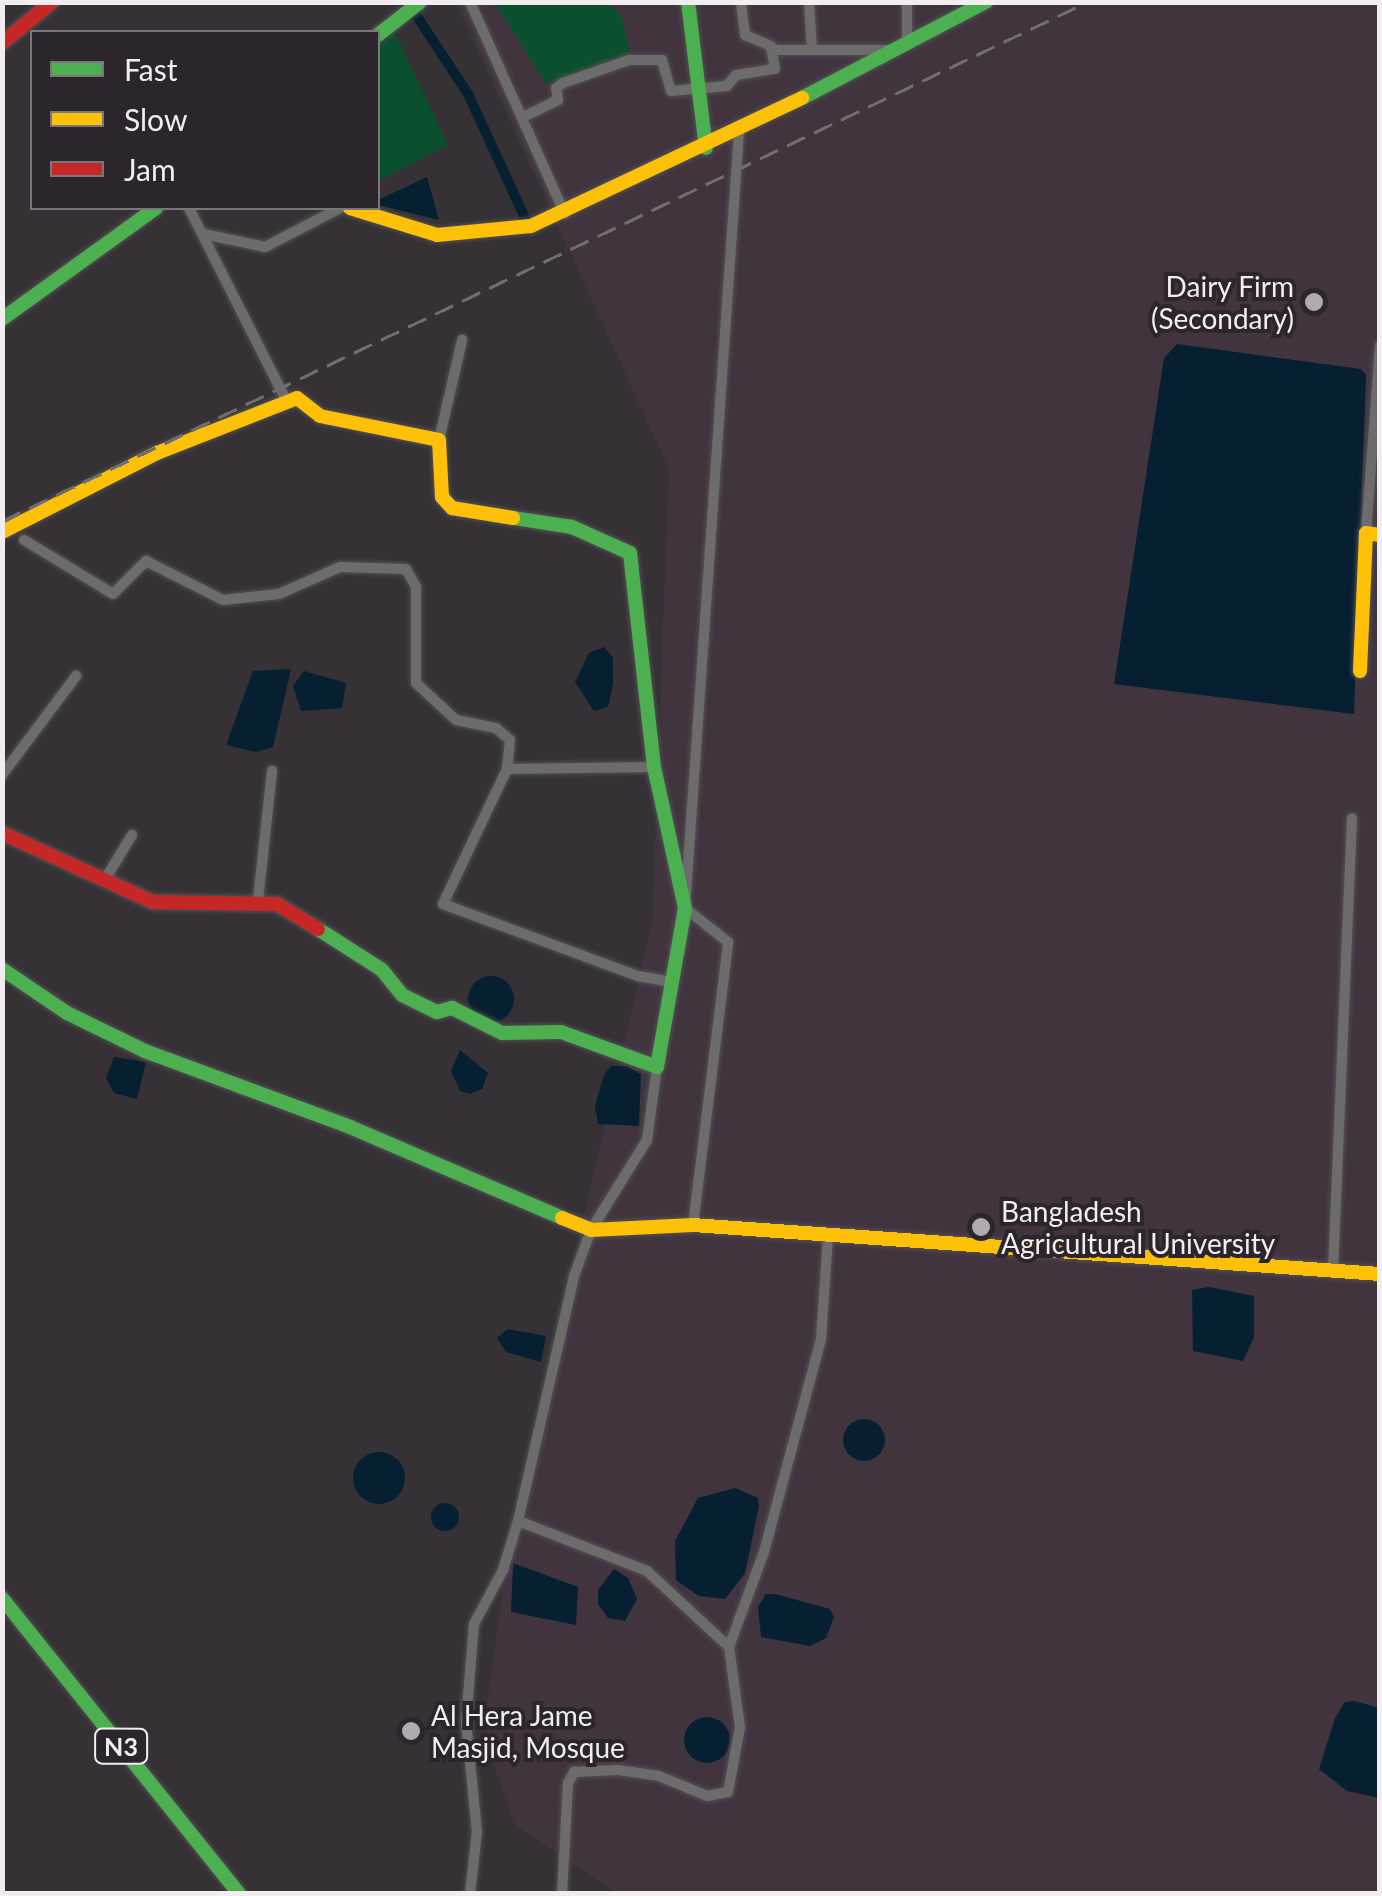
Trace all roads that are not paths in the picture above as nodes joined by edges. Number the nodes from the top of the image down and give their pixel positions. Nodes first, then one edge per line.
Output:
1 (52, 2) edge
2 (420, 2) edge
3 (470, 2) edge
4 (688, 2) edge
5 (742, 2) edge
6 (809, 2) edge
7 (906, 2) edge
8 (986, 2) edge
9 (380, 33) edge
10 (2, 43) edge
11 (902, 46) junction
12 (772, 50) junction
13 (812, 50) junction
14 (699, 88) junction
15 (523, 116) junction
16 (738, 131) junction
17 (706, 148) junction
18 (153, 210) edge
19 (191, 210) edge
20 (336, 210) edge
21 (355, 210) edge
22 (565, 214) junction
23 (204, 234) junction
24 (2, 319) edge
25 (462, 340) dead end
26 (1380, 346) edge
27 (1379, 369) edge
28 (285, 398) junction
29 (439, 440) junction
30 (2, 532) edge
31 (1373, 534) edge
32 (24, 540) dead end
33 (1360, 670) dead end
34 (76, 676) dead end
35 (654, 767) junction
36 (507, 768) junction
37 (272, 771) dead end
38 (2, 775) edge
39 (1352, 818) dead end
40 (2, 833) edge
41 (132, 835) dead end
42 (104, 882) junction
43 (258, 900) junction
44 (685, 908) junction
45 (2, 969) edge
46 (673, 982) junction
47 (656, 1066) junction
48 (693, 1225) junction
49 (591, 1230) junction
50 (828, 1236) junction
51 (1333, 1271) junction
52 (1380, 1274) edge
53 (518, 1521) junction
54 (2, 1598) edge
55 (728, 1647) junction
56 (238, 1894) edge
57 (470, 1894) edge
58 (562, 1894) edge

1 - 10 main road
2 - 9 main road
3 - 15 street
4 - 14 main road
5 - 12 street
6 - 13 street
7 - 11 street
8 - 11 main road
11 - 13 street
11 - 16 main road
12 - 13 street
12 - 14 street
14 - 15 street
14 - 17 main road
15 - 22 street
16 - 17 main road
16 - 44 street
17 - 22 main road
18 - 24 main road
19 - 23 street
20 - 23 street
21 - 22 main road
23 - 28 street
25 - 29 street
26 - 27 street
27 - 31 street
28 - 29 main road
28 - 30 main road
29 - 35 main road
31 - 33 main road
32 - 36 street
34 - 38 street
35 - 36 street
35 - 44 main road
36 - 46 street
37 - 43 street
39 - 51 street
40 - 42 main road
41 - 42 street
42 - 43 main road
43 - 47 main road
44 - 46 main road
44 - 48 street
45 - 49 main road
46 - 47 main road
47 - 49 street
48 - 49 main road
48 - 50 main road
49 - 53 street
50 - 51 main road
50 - 55 street
51 - 52 main road
53 - 55 street
53 - 57 street
54 - 56 main road, N3
55 - 58 street

